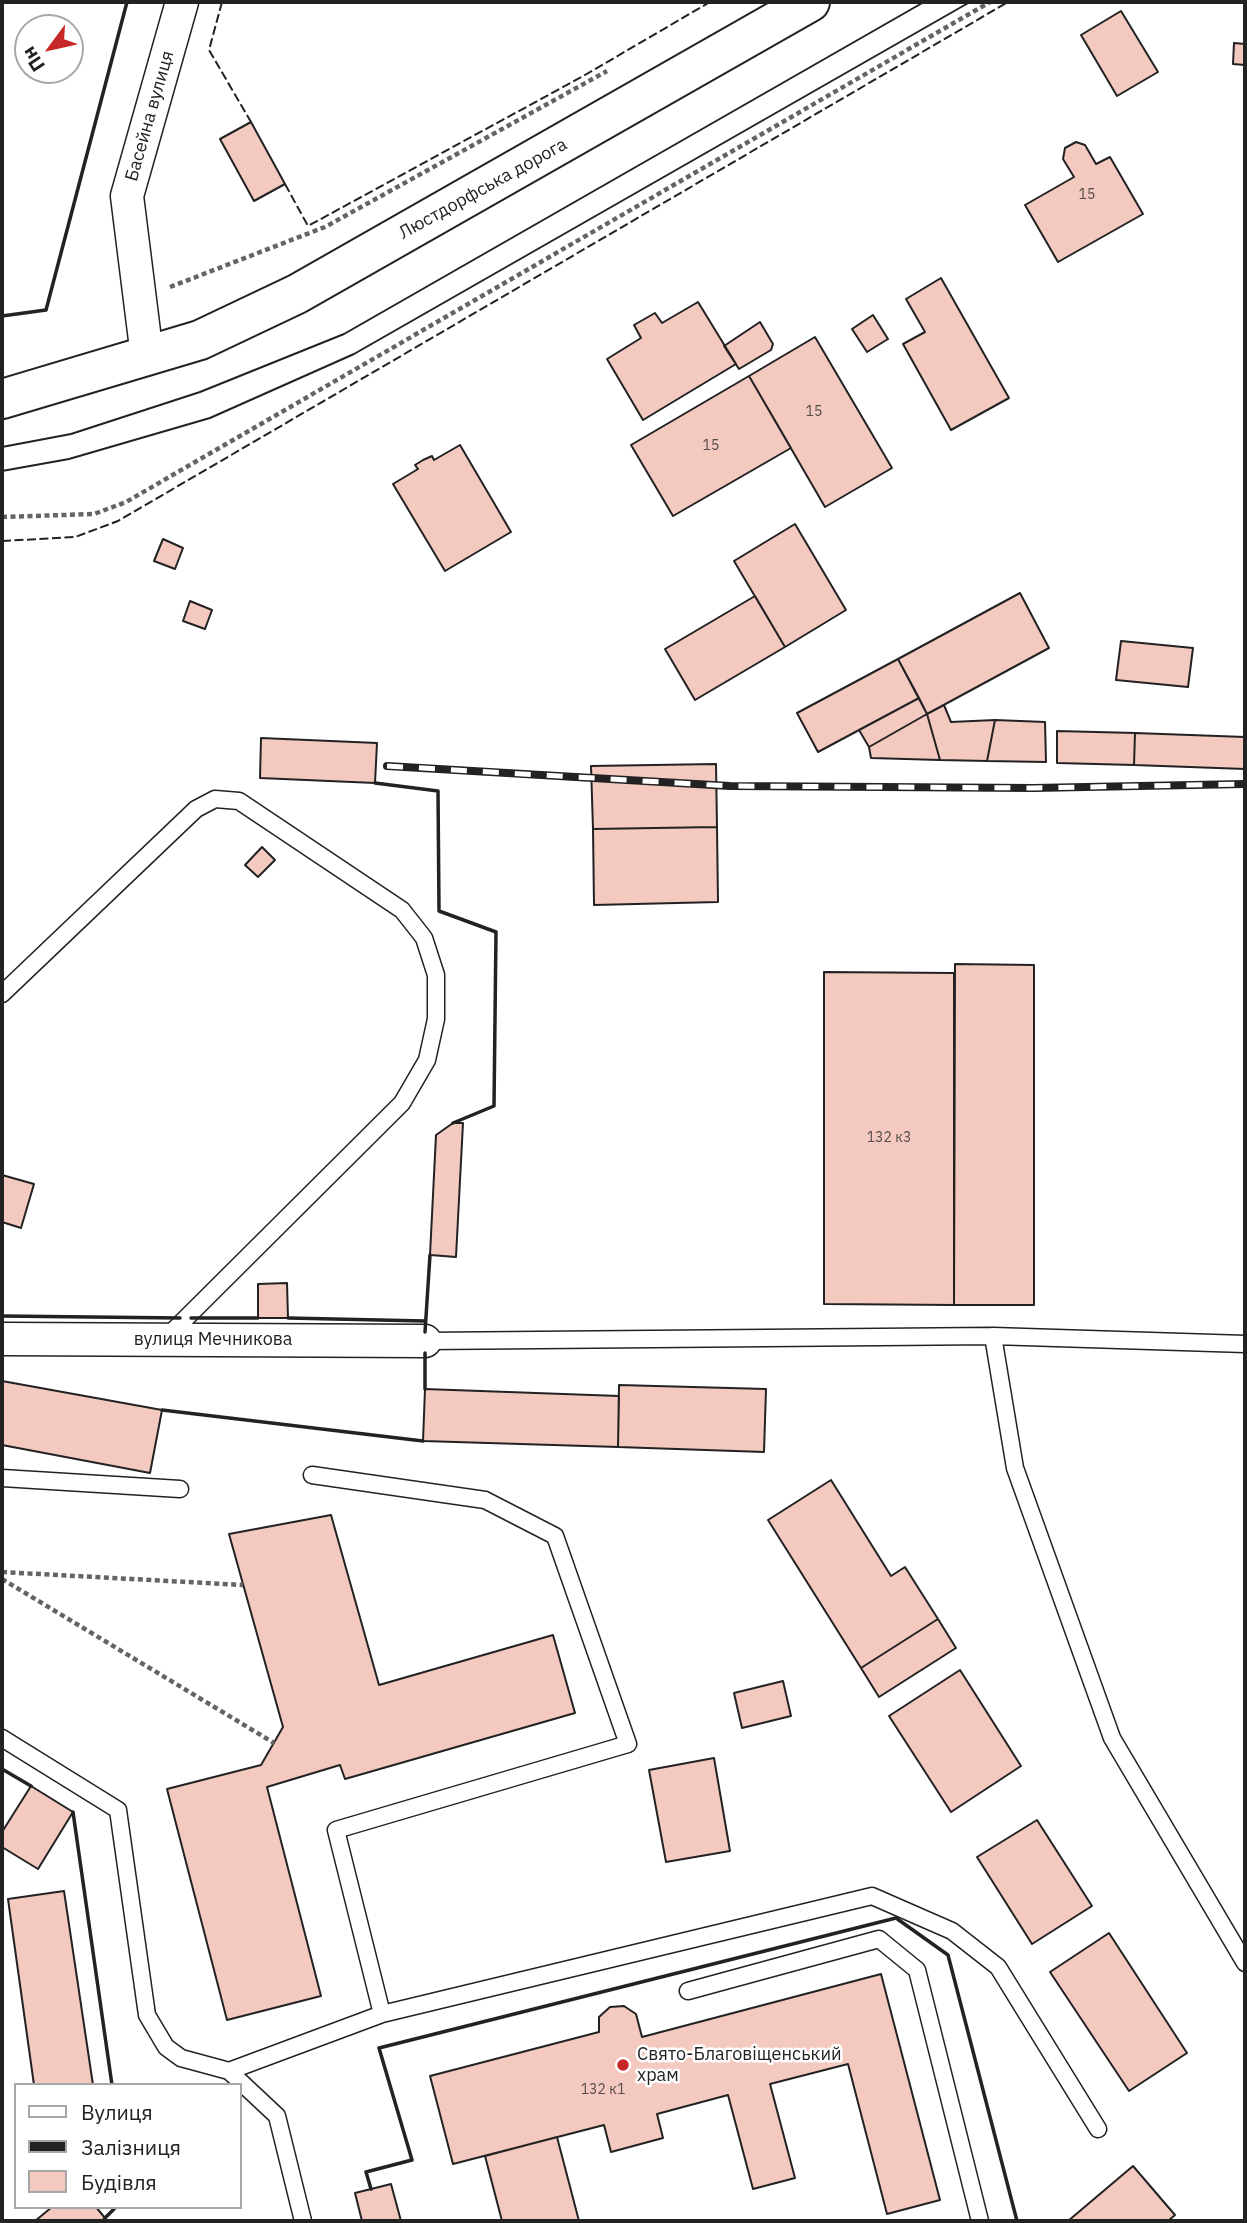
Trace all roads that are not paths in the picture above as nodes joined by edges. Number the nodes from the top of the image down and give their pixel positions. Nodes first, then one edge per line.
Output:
1 (182, 2) edge
2 (810, 2) edge
3 (147, 356) junction
4 (2, 399) edge
5 (2, 993) edge
6 (993, 1336) junction
7 (2, 1339) edge
8 (164, 1340) junction
9 (425, 1341) joint
10 (1245, 1344) edge
11 (312, 1475) dead end
12 (2, 1478) edge
13 (180, 1489) dead end
14 (2, 1738) edge
15 (1245, 1964) edge
16 (688, 1991) dead end
17 (382, 2014) junction
18 (229, 2071) junction
19 (1098, 2129) dead end
20 (303, 2221) edge
21 (980, 2221) edge

1 - 3 street, Басейна вулиця
2 - 3 main road, Люстдорфська дорога
3 - 4 main road, Люстдорфська дорога
5 - 8 lane
6 - 9 lane
6 - 10 lane
6 - 15 lane
7 - 8 street, вулиця Мечникова
8 - 9 street, вулиця Мечникова
11 - 17 lane
12 - 13 lane
14 - 18 lane
16 - 21 lane
17 - 18 lane
17 - 19 lane
18 - 20 lane

